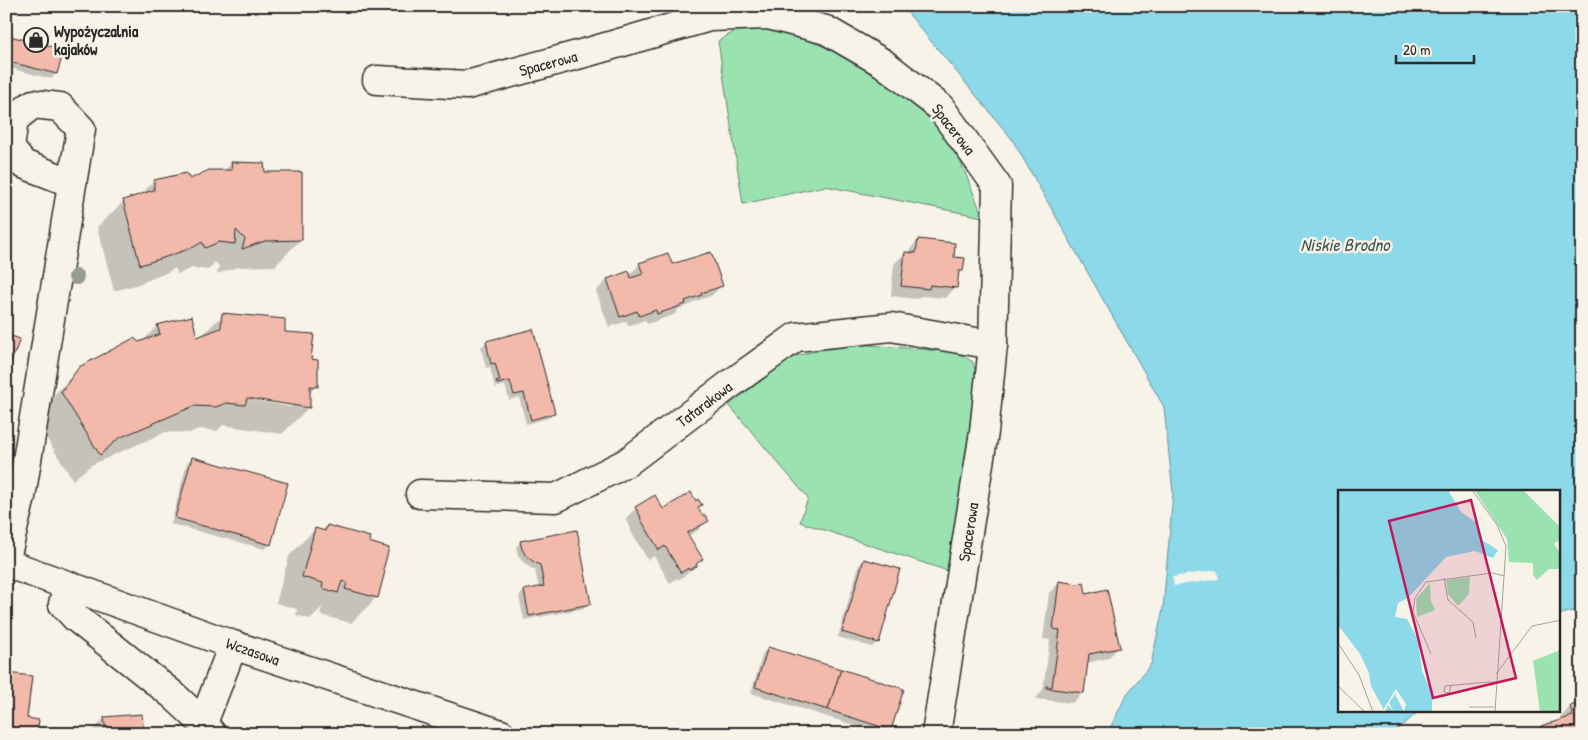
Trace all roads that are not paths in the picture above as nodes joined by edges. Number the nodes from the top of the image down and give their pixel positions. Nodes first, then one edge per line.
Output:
1 (377, 80) dead end
2 (72, 183) dead end
3 (993, 345) junction
4 (420, 494) dead end
5 (6, 558) edge
6 (6, 563) edge
7 (68, 586) junction
8 (232, 645) junction
9 (207, 728) edge
10 (501, 734) edge
11 (936, 734) edge

1 - 3 street, Spacerowa
2 - 5 street
3 - 4 street, Tatarakowa
3 - 11 street, Spacerowa
6 - 7 street, Wczasowa
7 - 8 street, Wczasowa
7 - 9 street
8 - 9 street
8 - 10 street, Wczasowa

